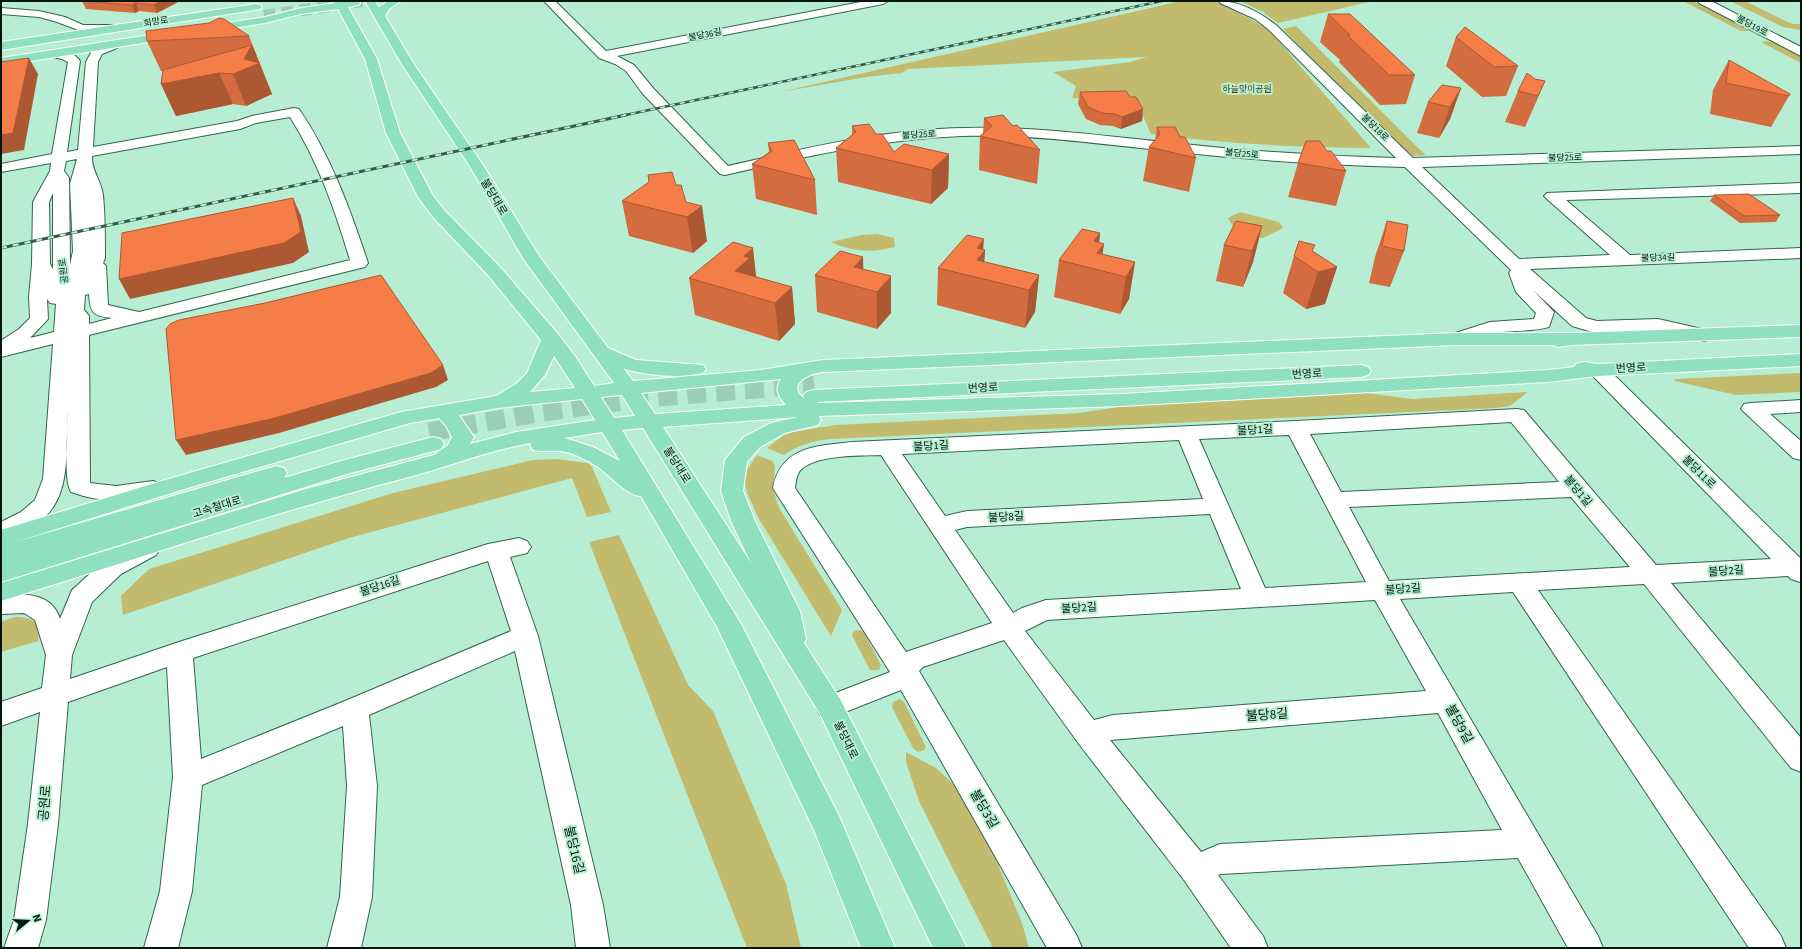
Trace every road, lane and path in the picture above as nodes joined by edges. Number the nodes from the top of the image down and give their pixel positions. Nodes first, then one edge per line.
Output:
1 (311, 1) edge
2 (365, 1) edge
3 (370, 1) edge
4 (396, 1) edge
5 (549, 1) edge
6 (883, 1) edge
7 (1704, 1) edge
8 (1718, 1) edge
9 (1226, 2) edge
10 (340, 3) edge
11 (273, 9) edge
12 (1, 11) edge
13 (379, 16) junction
14 (68, 22) junction
15 (352, 22) junction
16 (114, 28) junction
17 (1773, 37) junction
18 (1794, 39) edge
19 (25, 42) junction
20 (114, 44) junction
21 (1, 46) edge
22 (1, 50) edge
23 (1801, 52) edge
24 (57, 54) junction
25 (603, 55) junction
26 (1, 58) edge
27 (1, 62) edge
28 (698, 144) junction
29 (1801, 150) edge
30 (1778, 151) junction
31 (85, 155) junction
32 (59, 160) junction
33 (1, 163) edge
34 (1409, 163) junction
35 (1801, 166) edge
36 (1, 168) edge
37 (1801, 188) edge
38 (1801, 253) edge
39 (97, 258) junction
40 (1626, 260) junction
41 (40, 264) junction
42 (1515, 264) junction
43 (141, 316) junction
44 (74, 321) junction
45 (1801, 331) edge
46 (1704, 335) junction
47 (62, 336) junction
48 (551, 338) junction
49 (1456, 338) junction
50 (1572, 339) junction
51 (1, 349) edge
52 (602, 351) junction
53 (1801, 360) edge
54 (823, 366) junction
55 (1598, 370) junction
56 (628, 388) junction
57 (589, 392) junction
58 (817, 397) junction
59 (499, 402) junction
60 (1801, 406) edge
61 (850, 410) junction
62 (444, 411) junction
63 (649, 421) junction
64 (608, 426) junction
65 (1296, 428) junction
66 (1186, 433) junction
67 (430, 447) junction
68 (887, 448) junction
69 (1801, 453) edge
70 (173, 485) junction
71 (1576, 489) junction
72 (1334, 500) junction
73 (1217, 506) junction
74 (663, 514) junction
75 (940, 527) junction
76 (1, 532) edge
77 (1, 538) edge
78 (161, 542) junction
79 (1, 555) edge
80 (1798, 569) edge
81 (1, 573) edge
82 (1651, 576) junction
83 (1519, 582) junction
84 (1382, 590) junction
85 (1, 592) edge
86 (1258, 597) junction
87 (1, 604) edge
88 (1008, 628) junction
89 (525, 636) junction
90 (179, 652) junction
91 (795, 652) junction
92 (59, 655) junction
93 (906, 673) junction
94 (55, 695) junction
95 (1446, 701) junction
96 (830, 707) junction
97 (355, 709) junction
98 (1, 714) edge
99 (1089, 735) junction
100 (1801, 759) edge
101 (188, 777) junction
102 (1526, 843) junction
103 (1195, 868) junction
104 (21, 948) edge
105 (161, 948) edge
106 (344, 948) edge
107 (592, 948) edge
108 (878, 948) edge
109 (950, 948) edge
110 (1065, 948) edge
111 (1251, 948) edge
112 (1586, 948) edge
113 (1768, 948) edge

1 - 11 main road, 희망로
2 - 10 main road, 희망로
3 - 13 main road, 불당대로
4 - 13 main road
5 - 25 street
6 - 25 street, 불당36길
7 - 17 street, 불당19로
8 - 18 street, 불당19로
9 - 34 street, 불당18로
10 - 11 main road, 희망로
10 - 15 main road
11 - 15 main road, 희망로
11 - 16 main road, 희망로
11 - 20 main road, 희망로
11 - 22 main road
11 - 26 main road, 희망로
12 - 14 street
13 - 52 main road, 불당대로
14 - 16 street
14 - 19 street
15 - 48 main road
16 - 19 main road, 희망로
17 - 18 street
17 - 23 street, 불당19로
19 - 21 main road, 희망로
20 - 24 main road, 희망로
20 - 31 street, 공원로
24 - 27 main road, 희망로
24 - 32 street, 공원로
25 - 28 street
25 - 28 street
28 - 34 street, 불당25로
29 - 30 street, 불당25로
30 - 34 street, 불당25로
30 - 35 street
31 - 32 street
31 - 39 street
31 - 43 street
31 - 44 street, 공원로
32 - 33 street
32 - 36 street
32 - 41 street
32 - 44 street, 공원로
34 - 42 street, 불당18로
37 - 40 street
38 - 40 street, 불당34길
39 - 43 street
39 - 44 street
40 - 42 street, 불당34길
41 - 44 street
41 - 51 street
42 - 46 street, 불당18로
42 - 49 street
43 - 44 street
44 - 47 street, 공원로
44 - 70 street, 공원로
45 - 46 main road, 번영로
46 - 50 main road, 번영로
47 - 51 street
47 - 76 street, 공원로
48 - 57 main road
48 - 59 main road
49 - 50 main road
49 - 54 main road
50 - 58 main road, 번영로
52 - 54 main road
52 - 56 main road, 불당대로
53 - 55 main road, 번영로
54 - 56 main road
54 - 58 main road
55 - 58 main road, 번영로
55 - 61 main road
55 - 80 street, 불당11로
56 - 57 main road
56 - 63 main road, 불당대로
57 - 59 main road
57 - 64 main road
58 - 61 main road
58 - 63 main road
59 - 62 main road
60 - 69 street
61 - 91 main road
62 - 67 main road
62 - 70 main road
63 - 64 main road
63 - 91 main road, 불당대로
64 - 67 main road
64 - 74 main road
65 - 66 street, 불당1길
65 - 71 street, 불당1길
65 - 72 street, 불당9길
66 - 68 street, 불당1길
66 - 73 street
67 - 74 main road
67 - 78 main road
67 - 79 main road, 고속철대로
67 - 81 main road, 고속철대로
68 - 75 street
68 - 93 street, 불당1길
70 - 77 main road
71 - 72 street
71 - 82 street, 불당1길
72 - 84 street, 불당9길
73 - 75 street, 불당8길
73 - 86 street
74 - 108 main road
75 - 88 street
78 - 85 main road
78 - 92 street
80 - 82 street, 불당2길
82 - 83 street, 불당2길
82 - 100 street, 불당1길
83 - 84 street, 불당2길
83 - 113 street
84 - 86 street, 불당2길
84 - 95 street, 불당9길
86 - 88 street, 불당2길
87 - 92 street
88 - 93 street, 불당2길
88 - 99 street
89 - 90 street, 불당16길
89 - 97 street
89 - 107 street, 불당16길
90 - 94 street, 불당16길
90 - 101 street
91 - 96 main road, 불당대로
92 - 94 street, 공원로
93 - 96 street, 불당2길
93 - 110 street, 불당3길
94 - 98 street, 불당16길
94 - 104 street, 공원로
95 - 99 street, 불당8길
95 - 102 street, 불당9길
96 - 109 main road, 불당대로
97 - 101 street
97 - 106 street
99 - 103 street
101 - 105 street
102 - 103 street
102 - 112 street, 불당9길
103 - 111 street

